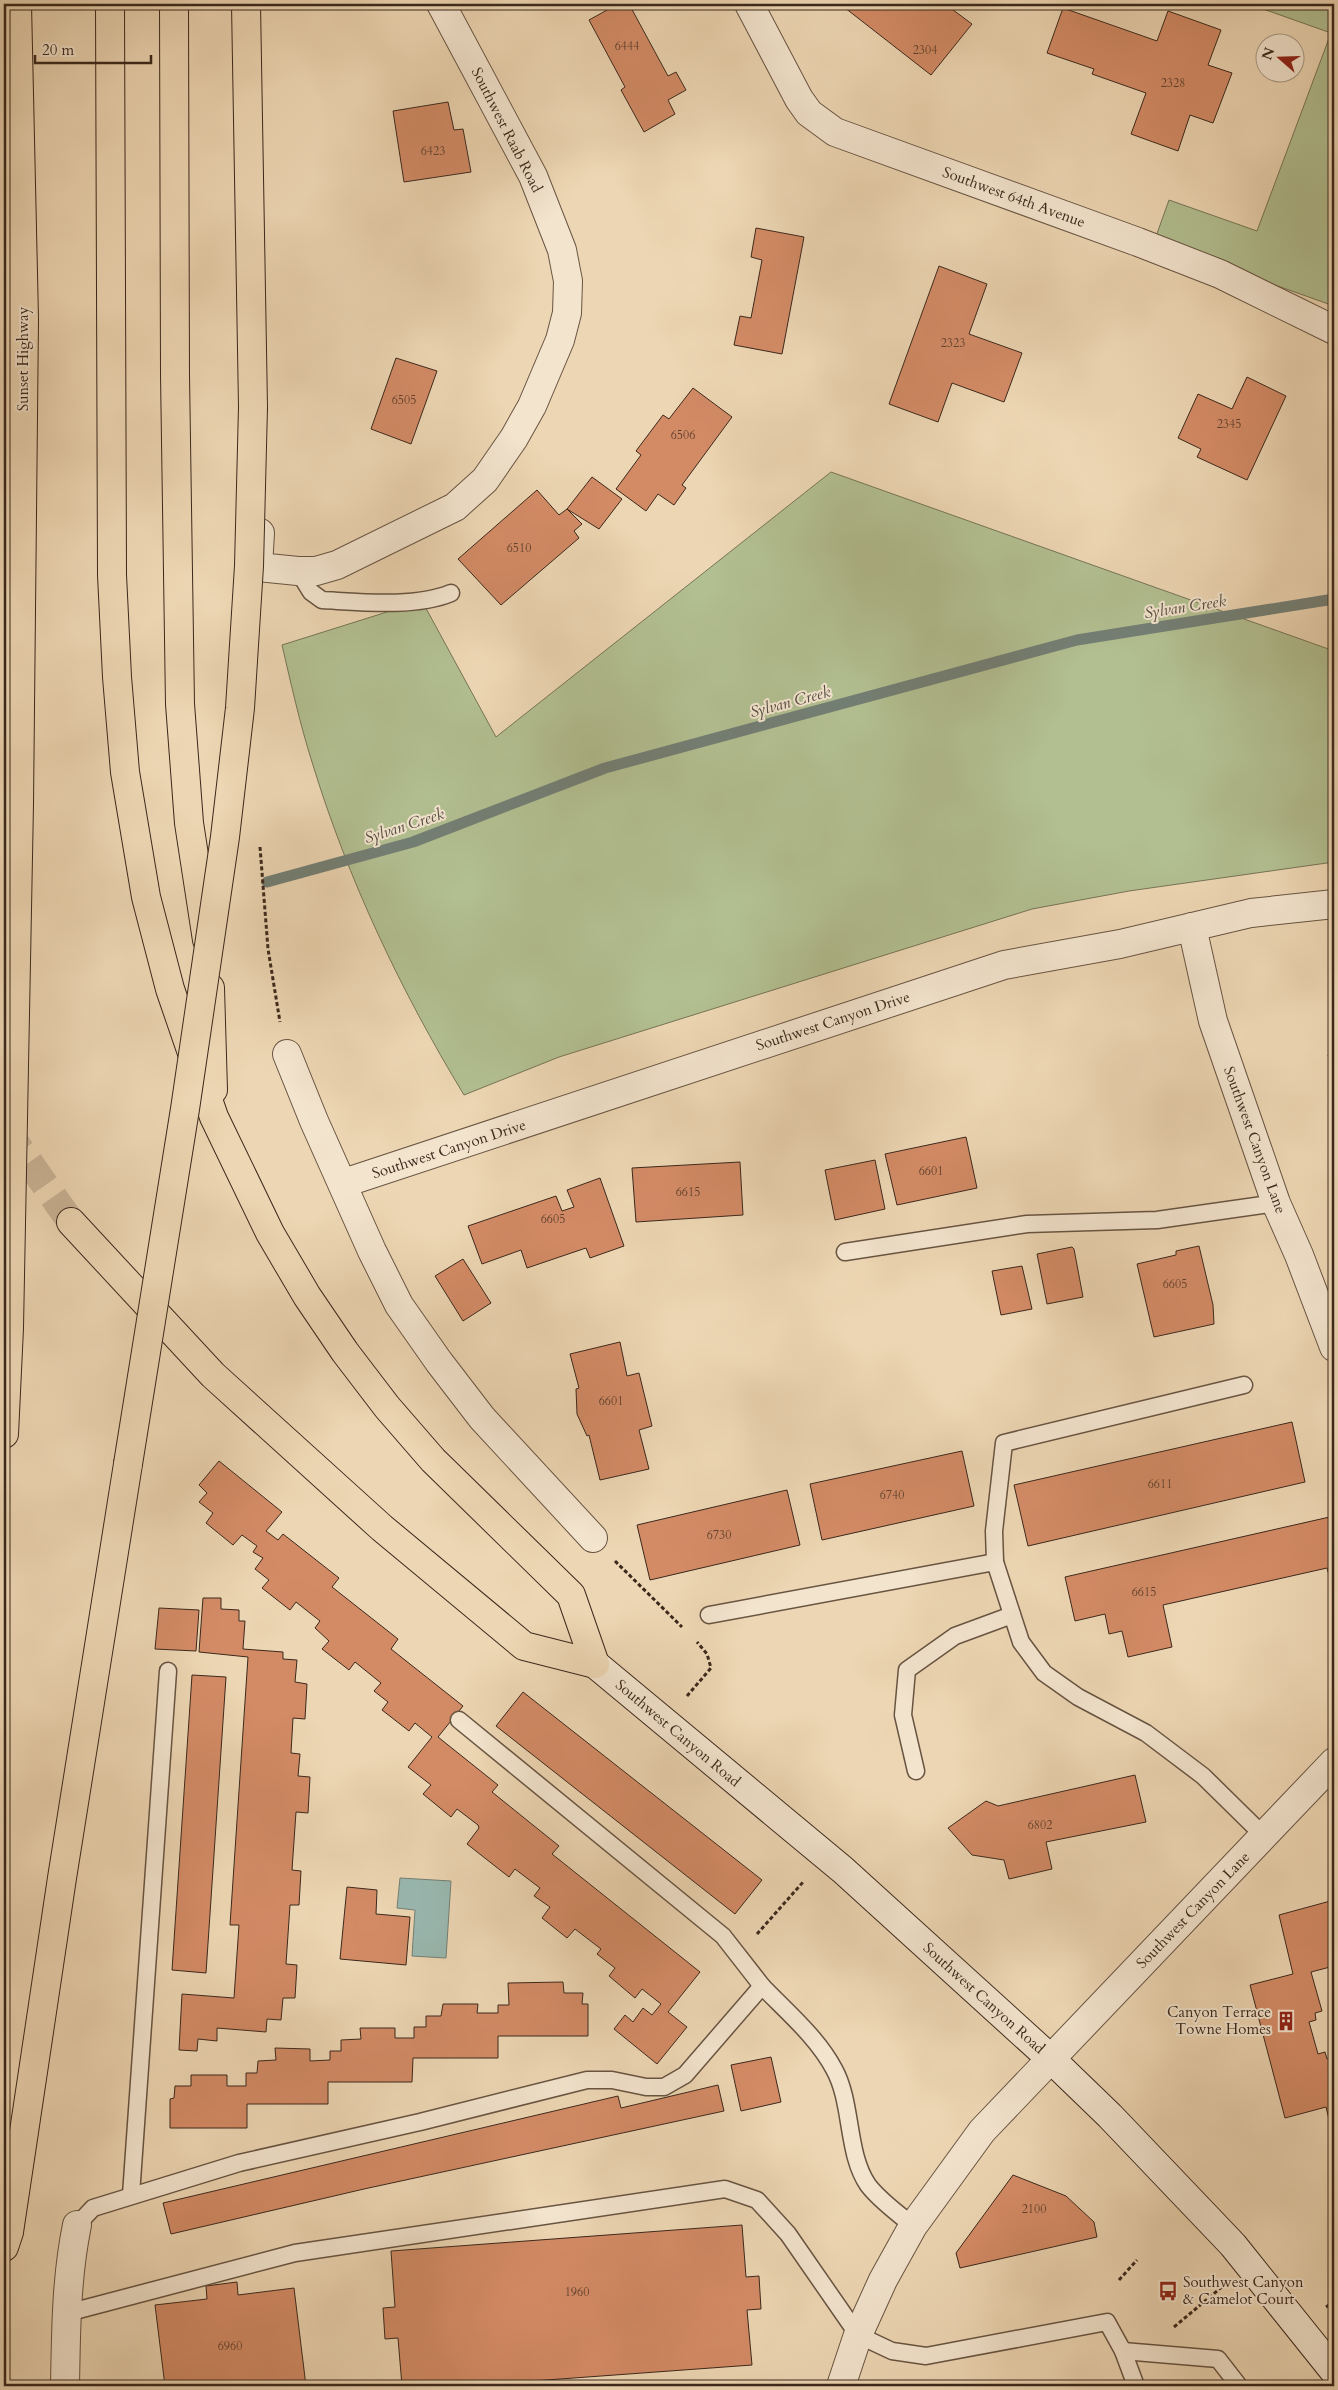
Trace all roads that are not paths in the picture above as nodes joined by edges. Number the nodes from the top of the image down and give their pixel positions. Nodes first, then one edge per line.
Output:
1 (17, 4) edge
2 (110, 4) edge
3 (174, 4) edge
4 (246, 4) edge
5 (441, 4) edge
6 (749, 4) edge
7 (1334, 330) edge
8 (261, 519) dead end
9 (298, 571) junction
10 (451, 593) dead end
11 (1334, 904) edge
12 (1192, 927) junction
13 (287, 1054) dead end
14 (214, 1116) junction
15 (344, 1183) junction
16 (1276, 1203) junction
17 (71, 1222) tunnel mouth
18 (845, 1252) dead end
19 (1334, 1347) edge
20 (1244, 1385) dead end
21 (4, 1434) edge
22 (593, 1538) road end
23 (995, 1562) junction
24 (709, 1615) dead end
25 (1012, 1615) junction
26 (595, 1664) junction
27 (168, 1671) dead end
28 (460, 1720) dead end
29 (1334, 1762) edge
30 (916, 1771) dead end
31 (1264, 1836) junction
32 (762, 1986) junction
33 (1050, 2059) junction
34 (131, 2195) junction
35 (77, 2225) joint
36 (913, 2226) junction
37 (4, 2247) edge
38 (67, 2313) junction
39 (858, 2335) junction
40 (1123, 2350) junction
41 (1334, 2371) edge
42 (65, 2386) edge
43 (841, 2386) edge
44 (1136, 2386) edge
45 (1239, 2386) edge

1 - 21 highway, Sunset Highway
2 - 14 highway
3 - 14 highway
4 - 37 highway, bridge
5 - 9 street, Southwest Raab Road
6 - 7 street, Southwest 64th Avenue
8 - 9 street, Southwest Raab Road
9 - 10 lane
11 - 12 street, Southwest Canyon Drive
12 - 15 street, Southwest Canyon Drive
12 - 16 street, Southwest Canyon Lane
13 - 15 street
14 - 26 highway
15 - 22 street
16 - 18 lane
16 - 19 street, Southwest Canyon Lane
17 - 26 highway
20 - 23 lane
23 - 24 lane
23 - 25 lane
25 - 30 lane
25 - 31 lane
26 - 33 street, Southwest Canyon Road
27 - 34 lane
28 - 32 lane
29 - 31 street, Southwest Canyon Lane
31 - 33 street, Southwest Canyon Lane
32 - 34 lane
32 - 36 lane
33 - 36 street, Southwest Canyon Lane
33 - 41 street, Southwest Canyon Road
34 - 35 lane
35 - 38 street
36 - 39 street, Southwest Canyon Lane
38 - 39 lane
38 - 42 street
39 - 40 lane
39 - 43 street, Southwest Canyon Lane
40 - 44 lane
40 - 45 lane

